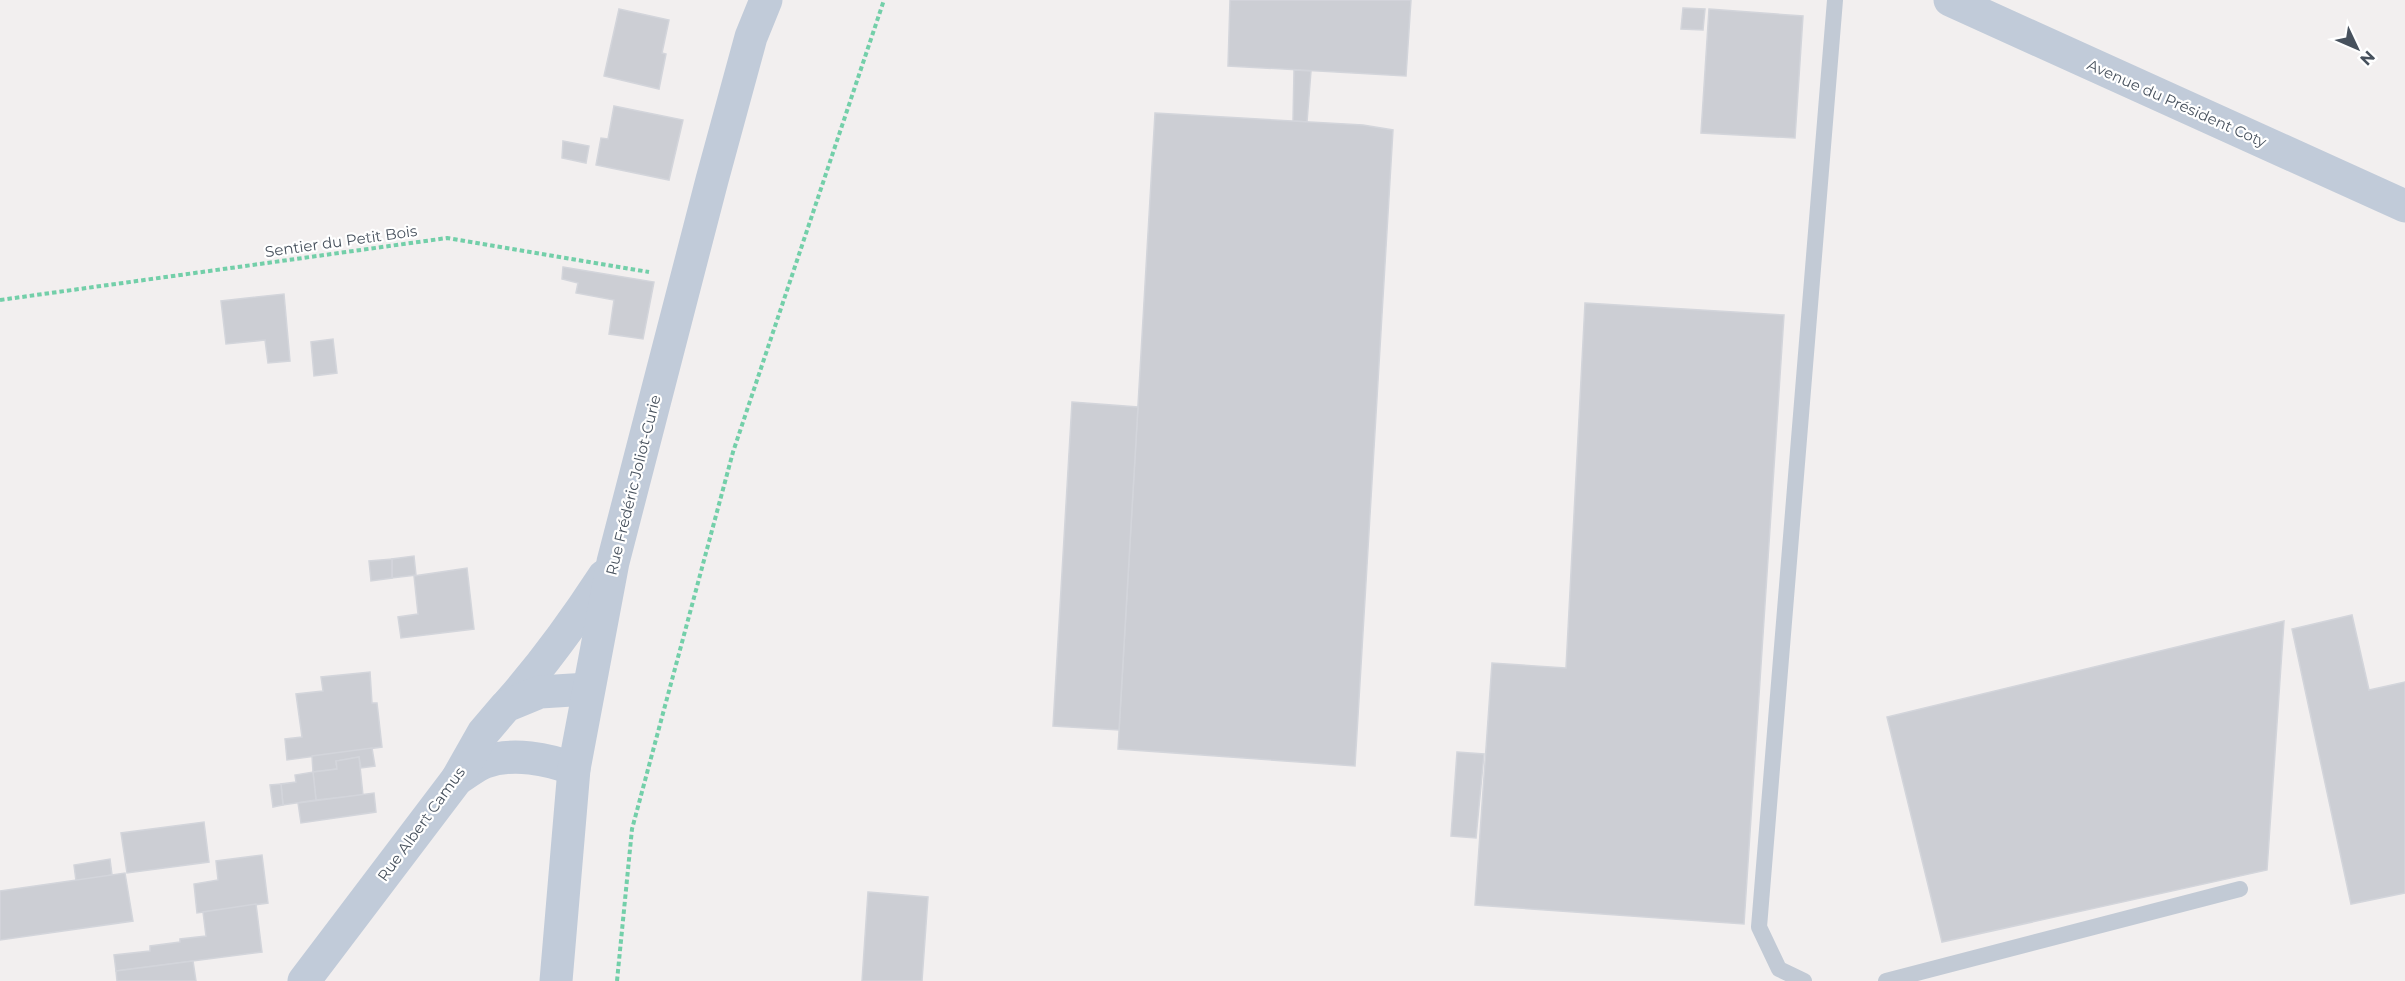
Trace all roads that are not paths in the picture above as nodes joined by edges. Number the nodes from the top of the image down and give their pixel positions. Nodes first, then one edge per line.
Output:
1 (766, 0) edge
2 (1835, 0) edge
3 (1950, 0) edge
4 (2405, 206) edge
5 (613, 562) junction
6 (588, 689) junction
7 (506, 706) junction
8 (574, 769) junction
9 (457, 779) junction
10 (2240, 889) dead end
11 (304, 981) edge
12 (556, 981) edge
13 (1804, 981) edge
14 (1886, 981) edge

1 - 5 street, Rue Frédéric Joliot-Curie
2 - 13 lane
3 - 4 street, Avenue du Président Coty
5 - 6 street, Rue Frédéric Joliot-Curie
5 - 7 street
6 - 7 street, Rue Albert Camus
6 - 8 street, Rue Frédéric Joliot-Curie
7 - 9 street, Rue Albert Camus
8 - 9 street
8 - 12 street, Rue Frédéric Joliot-Curie
9 - 11 street, Rue Albert Camus
10 - 14 lane

